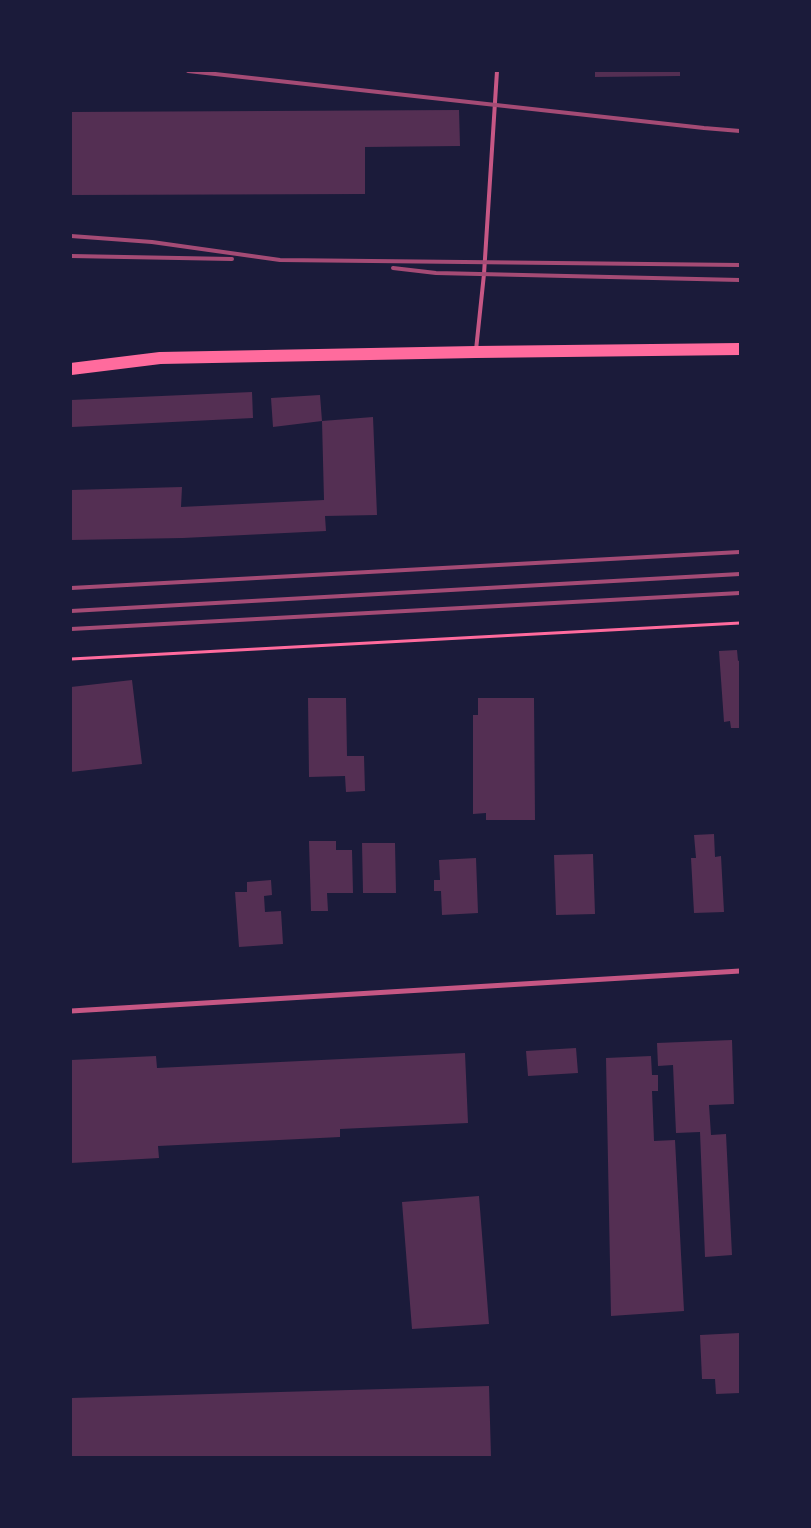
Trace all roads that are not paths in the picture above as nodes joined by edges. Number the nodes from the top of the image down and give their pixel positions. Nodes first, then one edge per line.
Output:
1 (492, 71) edge
2 (497, 71) edge
3 (740, 349) edge
4 (476, 352) junction
5 (71, 369) edge
6 (740, 971) edge
7 (71, 1011) edge

1 - 2 lane
2 - 4 lane
3 - 4 main road
4 - 5 main road
6 - 7 street

